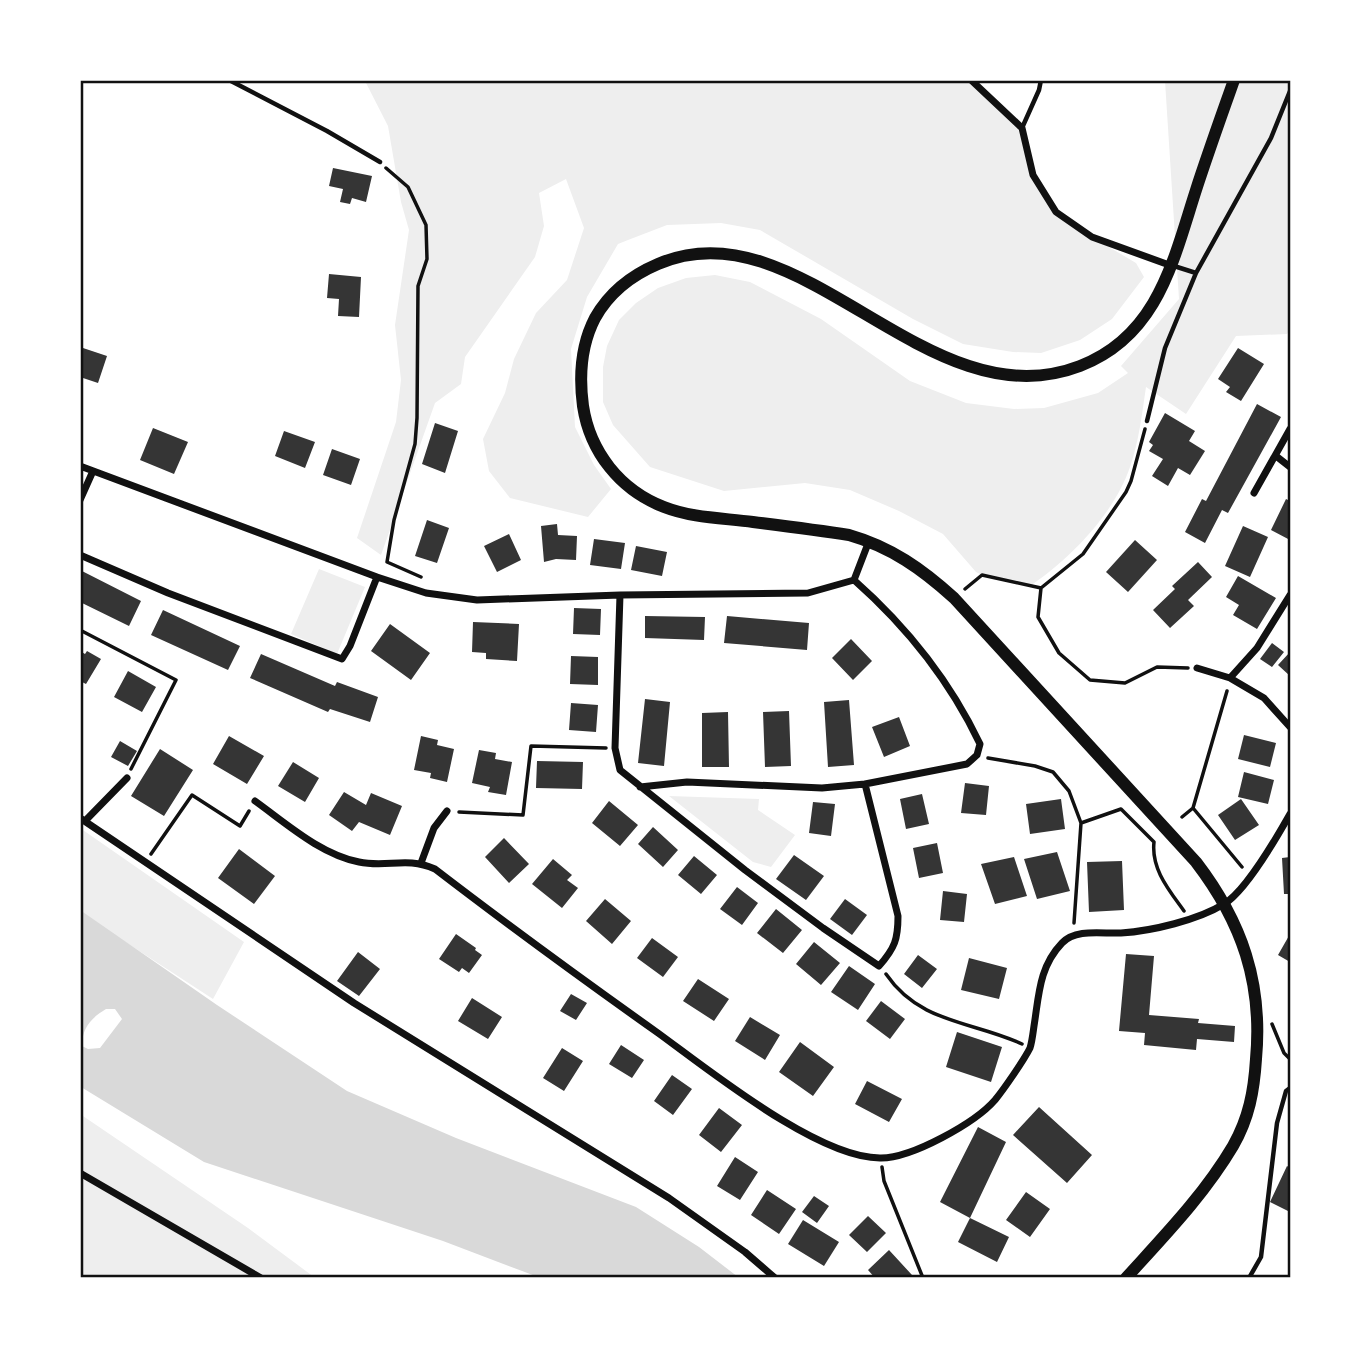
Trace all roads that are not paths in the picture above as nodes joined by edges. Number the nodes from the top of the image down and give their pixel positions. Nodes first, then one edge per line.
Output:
1 (229, 80) edge
2 (971, 80) edge
3 (1041, 80) edge
4 (1234, 80) edge
5 (1290, 91) edge
6 (1022, 128) junction
7 (380, 162) road end
8 (1173, 266) junction
9 (1196, 273) junction
10 (1147, 421) road end
11 (1290, 429) edge
12 (1276, 456) junction
13 (80, 466) edge
14 (1290, 467) edge
15 (93, 471) junction
16 (1254, 493) dead end
17 (80, 500) edge
18 (869, 541) junction
19 (80, 555) edge
20 (376, 577) junction
21 (854, 580) junction
22 (620, 595) junction
23 (1290, 595) edge
24 (1197, 668) road end
25 (1230, 678) junction
26 (1290, 727) edge
27 (127, 778) road end
28 (865, 785) junction
29 (640, 787) junction
30 (255, 801) road end
31 (447, 811) road end
32 (1290, 814) edge
33 (83, 819) edge
34 (421, 863) junction
35 (1226, 904) junction
36 (1290, 1088) edge
37 (80, 1173) edge
38 (261, 1278) edge
39 (775, 1278) edge
40 (1126, 1278) edge
41 (1249, 1278) edge

1 - 7 lane
2 - 6 street
3 - 6 lane
4 - 8 main road
5 - 9 lane
6 - 8 street
8 - 9 lane
8 - 18 main road
9 - 10 lane
11 - 12 street
12 - 14 street
12 - 16 street
13 - 15 street
15 - 17 street
15 - 20 street
18 - 21 street
18 - 35 main road
19 - 20 street
20 - 22 street
21 - 22 street
21 - 28 street
22 - 29 street
23 - 25 street
24 - 25 street
25 - 26 street
27 - 33 street
28 - 29 street
28 - 29 street
30 - 34 street
31 - 34 street
32 - 35 street
33 - 39 street
34 - 35 street
35 - 40 main road
36 - 41 lane
37 - 38 street

